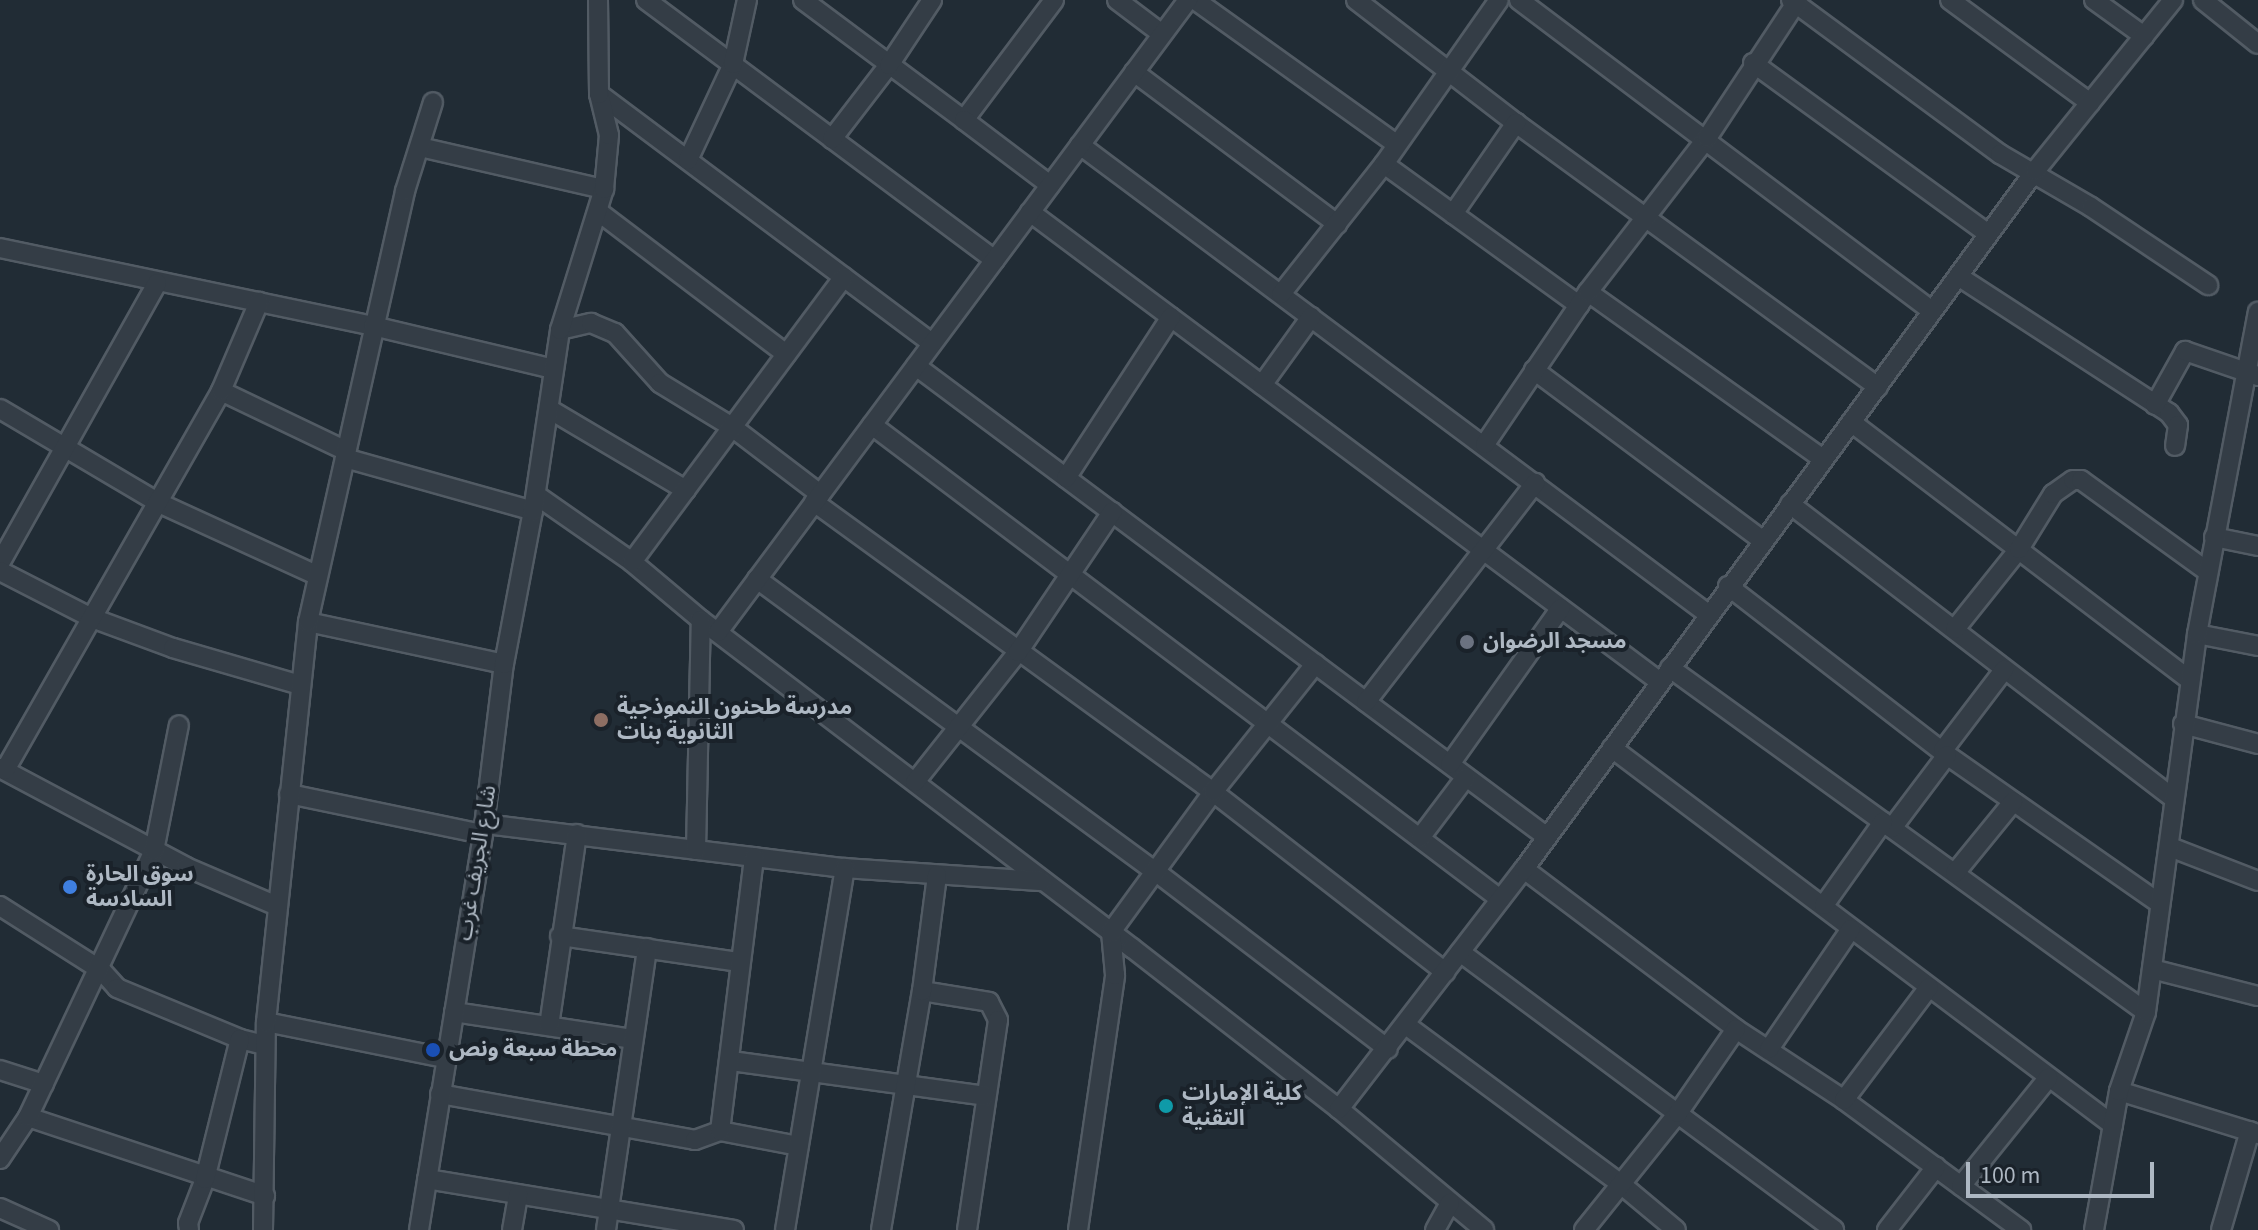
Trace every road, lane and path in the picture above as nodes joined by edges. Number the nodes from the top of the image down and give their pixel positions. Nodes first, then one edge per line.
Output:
1 (598, 0) edge
2 (646, 0) edge
3 (747, 0) edge
4 (803, 0) edge
5 (932, 0) edge
6 (1054, 0) edge
7 (1117, 0) edge
8 (1188, 0) edge
9 (1195, 0) edge
10 (1356, 0) edge
11 (1499, 0) edge
12 (1519, 0) edge
13 (1950, 0) edge
14 (2094, 0) edge
15 (2173, 0) edge
16 (2203, 0) edge
17 (1795, 1) edge
18 (1162, 34) junction
19 (2144, 36) junction
20 (2258, 44) edge
21 (1753, 63) junction
22 (733, 64) junction
23 (889, 65) junction
24 (1134, 72) junction
25 (1449, 73) junction
26 (599, 94) junction
27 (433, 102) dead end
28 (2090, 103) junction
29 (964, 120) junction
30 (1516, 123) junction
31 (1707, 138) junction
32 (832, 139) junction
33 (1396, 144) junction
34 (1080, 145) junction
35 (420, 147) junction
36 (688, 160) junction
37 (1384, 164) junction
38 (2035, 171) junction
39 (1050, 185) junction
40 (604, 189) junction
41 (599, 212) junction
42 (1030, 212) junction
43 (1453, 214) junction
44 (1646, 216) junction
45 (1337, 224) junction
46 (1988, 234) junction
47 (0, 248) edge
48 (995, 260) junction
49 (1958, 276) junction
50 (844, 277) junction
51 (157, 283) junction
52 (2208, 285) dead end
53 (1281, 294) junction
54 (1583, 298) junction
55 (259, 302) junction
56 (1932, 311) junction
57 (2258, 312) edge
58 (1171, 317) junction
59 (1311, 317) junction
60 (373, 326) junction
61 (560, 330) junction
62 (932, 343) junction
63 (786, 354) junction
64 (916, 366) junction
65 (553, 369) junction
66 (1534, 370) junction
67 (2251, 374) edge
68 (1262, 385) junction
69 (1878, 387) junction
70 (221, 391) junction
71 (2155, 405) junction
72 (0, 409) edge
73 (549, 409) junction
74 (1851, 422) junction
75 (872, 425) junction
76 (732, 427) junction
77 (1485, 444) junction
78 (2175, 446) dead end
79 (67, 448) junction
80 (346, 454) junction
81 (1823, 459) junction
82 (1066, 478) junction
83 (1535, 483) junction
84 (686, 490) junction
85 (817, 498) junction
86 (159, 503) junction
87 (534, 503) junction
88 (1790, 504) junction
89 (1112, 512) junction
90 (2214, 537) junction
91 (1763, 541) junction
92 (2258, 546) edge
93 (2019, 549) junction
94 (1485, 552) junction
95 (632, 562) junction
96 (0, 563) edge
97 (0, 571) edge
98 (2208, 572) junction
99 (1071, 573) junction
100 (316, 575) junction
101 (757, 579) junction
102 (1728, 586) junction
103 (1561, 608) junction
104 (1708, 614) junction
105 (92, 618) junction
106 (701, 620) junction
107 (308, 622) junction
108 (1955, 629) junction
109 (718, 632) junction
110 (2197, 634) junction
111 (2258, 646) edge
112 (1018, 652) junction
113 (504, 664) junction
114 (1315, 664) junction
115 (2004, 670) junction
116 (1665, 675) junction
117 (2190, 680) junction
118 (300, 685) junction
119 (1366, 702) junction
120 (1269, 724) junction
121 (2183, 724) junction
122 (179, 725) dead end
123 (960, 729) junction
124 (2258, 744) edge
125 (1612, 748) junction
126 (1945, 753) junction
127 (1450, 764) junction
128 (4, 775) edge
129 (1466, 777) junction
130 (915, 782) junction
131 (1213, 792) junction
132 (289, 794) junction
133 (2173, 798) junction
134 (2013, 802) junction
135 (1888, 825) junction
136 (484, 829) junction
137 (577, 834) junction
138 (1547, 837) junction
139 (1420, 838) junction
140 (2170, 847) junction
141 (696, 850) junction
142 (154, 851) junction
143 (754, 857) junction
144 (845, 868) junction
145 (1524, 869) junction
146 (1155, 871) junction
147 (1955, 873) junction
148 (937, 875) junction
149 (1042, 881) junction
150 (2258, 881) edge
151 (1500, 899) junction
152 (2158, 902) junction
153 (1824, 905) junction
154 (0, 906) edge
155 (277, 906) junction
156 (1851, 929) junction
157 (1111, 932) junction
158 (560, 936) junction
159 (647, 948) junction
160 (1460, 952) junction
161 (739, 962) junction
162 (2152, 969) junction
163 (101, 970) junction
164 (1445, 972) junction
165 (1929, 987) junction
166 (922, 991) junction
167 (2258, 996) edge
168 (454, 1012) junction
169 (2146, 1012) junction
170 (266, 1022) junction
171 (1406, 1025) junction
172 (549, 1026) junction
173 (1736, 1029) junction
174 (240, 1039) junction
175 (632, 1039) junction
176 (264, 1045) junction
177 (1388, 1049) junction
178 (1769, 1049) junction
179 (445, 1058) junction
180 (731, 1061) junction
181 (0, 1070) edge
182 (813, 1072) junction
183 (2048, 1078) junction
184 (44, 1084) junction
185 (906, 1084) junction
186 (2119, 1091) junction
187 (440, 1094) junction
188 (986, 1096) junction
189 (1844, 1100) junction
190 (1339, 1109) junction
191 (1678, 1113) junction
192 (28, 1117) junction
193 (623, 1125) junction
194 (2113, 1125) junction
195 (720, 1131) junction
196 (2254, 1133) edge
197 (799, 1146) junction
198 (0, 1159) edge
199 (1936, 1167) junction
200 (205, 1179) junction
201 (427, 1179) junction
202 (1622, 1185) junction
203 (1961, 1186) junction
204 (518, 1195) junction
205 (265, 1196) junction
206 (1450, 1203) junction
207 (0, 1208) edge
208 (610, 1208) junction
209 (695, 1226) edge
210 (2101, 1228) edge
211 (49, 1230) edge
212 (189, 1230) edge
213 (263, 1230) edge
214 (419, 1230) edge
215 (512, 1230) edge
216 (606, 1230) edge
217 (734, 1230) edge
218 (785, 1230) edge
219 (881, 1230) edge
220 (967, 1230) edge
221 (1078, 1230) edge
222 (1435, 1230) edge
223 (1484, 1230) edge
224 (1584, 1230) edge
225 (1676, 1230) edge
226 (1834, 1230) edge
227 (1887, 1230) edge
228 (2021, 1230) edge
229 (2221, 1230) edge

1 - 26 street, شارع الجريف غرب
2 - 22 street
3 - 22 street
4 - 23 street
5 - 23 street
6 - 29 street
7 - 18 street
8 - 18 street
9 - 33 street
10 - 25 street
11 - 25 street
12 - 31 street
13 - 28 street
14 - 19 street
15 - 19 street
16 - 20 street
17 - 21 street
17 - 38 street
18 - 24 street
19 - 28 street
21 - 31 street
21 - 46 street
22 - 32 street
22 - 36 street
23 - 29 street
23 - 32 street
24 - 34 street
24 - 45 street
25 - 30 street
25 - 33 street
26 - 36 street
26 - 40 street, شارع الجريف غرب
27 - 35 street
28 - 38 street
29 - 39 street
30 - 43 street
30 - 44 street
31 - 44 street
31 - 56 street
32 - 48 street
33 - 37 street
34 - 39 street
34 - 53 street
35 - 40 street
35 - 60 street
36 - 50 street
37 - 43 street
37 - 45 street
38 - 46 street
38 - 52 street
39 - 42 street
40 - 41 street, شارع الجريف غرب
41 - 61 street, شارع الجريف غرب
41 - 63 street
42 - 48 street
42 - 58 street
43 - 54 street
44 - 54 street
44 - 69 street
45 - 53 street
46 - 49 street
47 - 51 street
48 - 62 street
49 - 56 street
49 - 71 street
50 - 62 street
50 - 63 street
51 - 55 street
51 - 79 street
53 - 59 street
54 - 66 street
54 - 81 street
55 - 60 street
55 - 70 street
56 - 69 street
57 - 67 street
58 - 68 street
58 - 82 street
59 - 68 street
59 - 77 street
60 - 65 street
60 - 80 street
61 - 65 street, شارع الجريف غرب
61 - 76 street
62 - 64 street
63 - 76 street
64 - 75 street
64 - 82 street
65 - 73 street, شارع الجريف غرب
66 - 77 street
66 - 91 street
67 - 71 street
67 - 90 street
68 - 94 street
69 - 74 street
70 - 80 street
70 - 86 street
71 - 78 street
72 - 79 street
73 - 84 street
73 - 87 street, شارع الجريف غرب
74 - 81 street
74 - 93 street
75 - 85 street
75 - 99 street
76 - 84 street
76 - 85 street
77 - 83 street
79 - 86 street
79 - 96 street
80 - 87 street
80 - 100 street
81 - 88 street
82 - 89 street
83 - 94 street
83 - 104 street
84 - 95 street
85 - 101 street
85 - 112 street
86 - 100 street
86 - 105 street
87 - 95 street
87 - 113 street, شارع الجريف غرب
88 - 91 street
88 - 108 street
89 - 99 street
89 - 114 street
90 - 92 street
90 - 98 street
91 - 102 street
93 - 98 street
93 - 108 street
93 - 117 street
94 - 103 street
94 - 119 street
95 - 106 street
97 - 105 street
98 - 110 street
99 - 112 street
99 - 120 street
100 - 107 street
101 - 109 street
101 - 123 street
102 - 104 street
102 - 126 street
103 - 116 street
103 - 127 street
104 - 116 street
105 - 118 street
105 - 128 street
106 - 109 street
106 - 141 street
107 - 113 street
107 - 118 street
108 - 115 street
109 - 130 street
110 - 111 street
110 - 117 street
112 - 123 street
112 - 131 street
113 - 136 street, شارع الجريف غرب
114 - 119 street
114 - 120 street
115 - 126 street
115 - 133 street
116 - 125 street
116 - 135 street
117 - 121 street
118 - 132 street
119 - 127 street
120 - 131 street
120 - 139 street
121 - 124 street
121 - 133 street
122 - 142 street
123 - 130 street
123 - 146 street
125 - 138 street
125 - 153 street
126 - 134 street
126 - 135 street
127 - 129 street
128 - 142 street
129 - 138 street
129 - 139 street
130 - 149 street
131 - 146 street
131 - 164 street
132 - 136 street
132 - 155 street
133 - 140 street
134 - 147 street
134 - 152 street
135 - 147 street
135 - 153 street
136 - 137 street
136 - 168 street, شارع الجريف غرب
137 - 141 street
137 - 158 street
138 - 145 street
139 - 151 street
140 - 150 street
140 - 152 street
141 - 143 street
142 - 155 street
142 - 163 street
143 - 144 street
143 - 161 street
144 - 148 street
144 - 182 street
145 - 151 street
145 - 173 street
146 - 157 street
146 - 177 street
147 - 169 street
148 - 149 street
148 - 166 street
149 - 157 street
151 - 160 street
152 - 162 street
153 - 156 street
154 - 163 street
155 - 170 street
156 - 165 street
156 - 178 street
157 - 190 street
157 - 221 street
158 - 159 street
158 - 172 street
159 - 161 street
159 - 175 street
160 - 164 street
160 - 191 street
161 - 180 street
162 - 167 street
162 - 169 street
163 - 174 street
163 - 184 street
164 - 171 street
165 - 183 street
165 - 189 street
166 - 185 street
166 - 188 street
168 - 172 street
168 - 179 street, شارع الجريف غرب
169 - 186 street
170 - 176 street
170 - 179 street
171 - 177 street
171 - 202 street
172 - 175 street
173 - 178 street
173 - 191 street
174 - 176 street
174 - 200 street
175 - 193 street
176 - 205 street
177 - 190 street
178 - 189 street
179 - 187 street, شارع الجريف غرب
180 - 182 street
180 - 195 street
181 - 184 street
182 - 185 street
182 - 197 street
183 - 194 street
183 - 203 street
184 - 192 street
185 - 188 street
185 - 219 street
186 - 194 street
186 - 196 street
187 - 193 street
187 - 201 street, شارع الجريف غرب
188 - 220 street
189 - 199 street
190 - 206 street
191 - 202 street
191 - 226 street
192 - 198 street
192 - 200 street
193 - 195 street
193 - 208 street
194 - 210 street
195 - 197 street
196 - 229 street
197 - 218 street
199 - 203 street
199 - 227 street
200 - 205 street
200 - 212 street
201 - 204 street
201 - 214 street, شارع الجريف غرب
202 - 224 street
202 - 225 street
203 - 228 street
204 - 208 street
204 - 215 street
205 - 213 street
206 - 222 street
206 - 223 street
207 - 211 street
208 - 209 street
208 - 216 street
209 - 217 street

